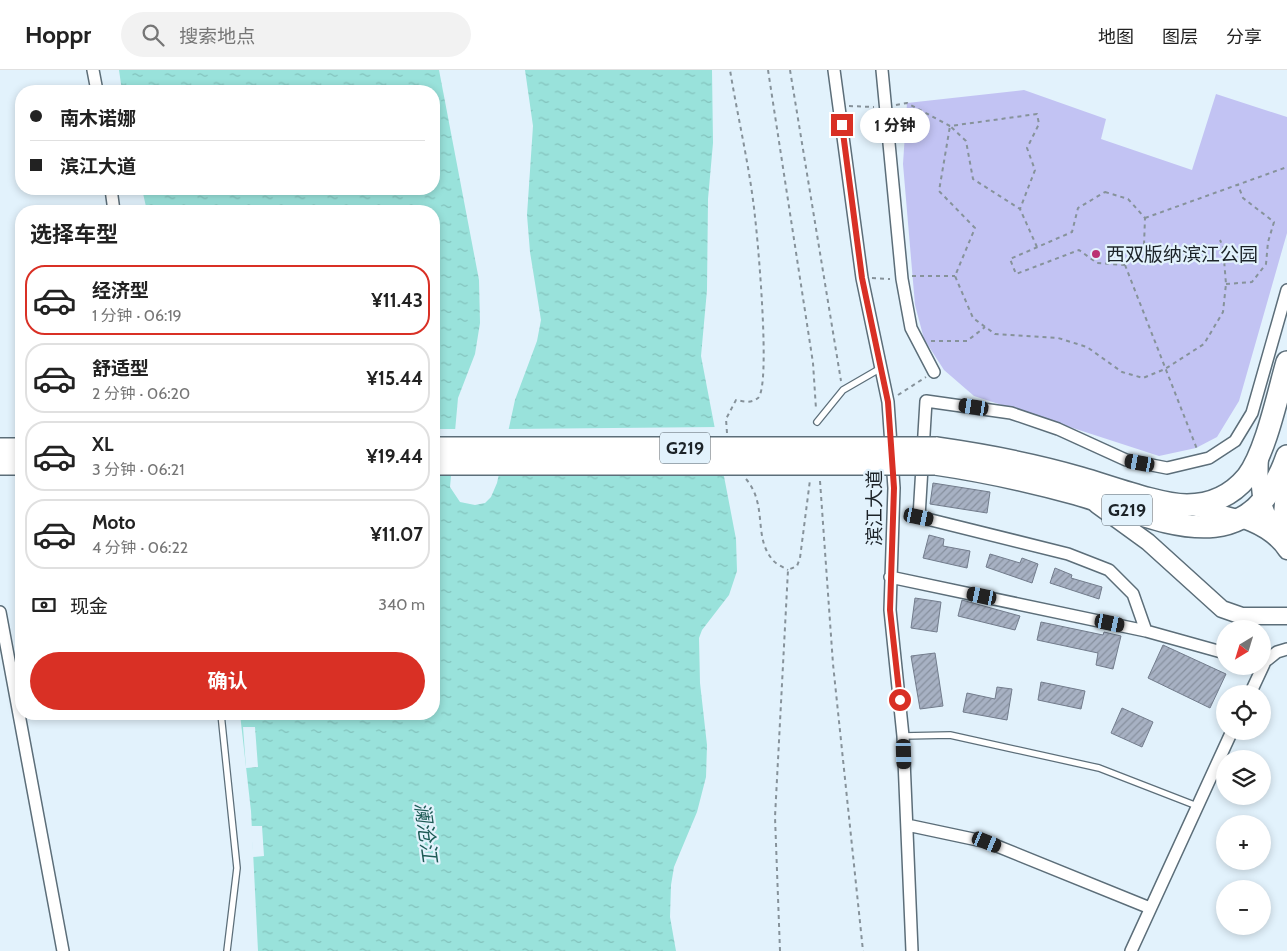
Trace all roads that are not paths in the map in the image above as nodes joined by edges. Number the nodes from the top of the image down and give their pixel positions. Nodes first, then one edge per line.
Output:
1 (93, 70) edge
2 (834, 70) edge
3 (882, 70) edge
4 (95, 85) edge
5 (1287, 290) edge
6 (1287, 362) edge
7 (880, 368) junction
8 (934, 372) road end
9 (817, 422) road end
10 (440, 448) edge
11 (0, 449) edge
12 (15, 449) edge
13 (1260, 450) junction
14 (935, 456) junction
15 (1287, 456) edge
16 (1287, 460) edge
17 (0, 464) edge
18 (15, 464) edge
19 (440, 464) edge
20 (1085, 497) junction
21 (1262, 504) junction
22 (1185, 505) junction
23 (1241, 518) junction
24 (1286, 551) edge
25 (890, 578) junction
26 (0, 612) edge
27 (1287, 616) edge
28 (1146, 630) junction
29 (1287, 649) edge
30 (1216, 650) edge
31 (1271, 657) edge
32 (15, 691) edge
33 (20, 720) edge
34 (222, 720) edge
35 (904, 736) junction
36 (1228, 740) edge
37 (1197, 806) junction
38 (907, 825) junction
39 (1150, 908) junction
40 (64, 951) edge
41 (228, 951) edge
42 (912, 951) edge
43 (1131, 951) edge

1 - 4 street
2 - 7 street, 滨江大道
3 - 8 street
5 - 28 street
6 - 13 highway, G219
7 - 9 lane
7 - 25 street, 滨江大道
10 - 14 highway, G219, bridge
11 - 12 highway
13 - 21 main road
13 - 22 highway, G219
14 - 19 highway, G219, bridge
14 - 20 highway, G219
14 - 22 highway, G219
15 - 21 highway, G219
16 - 24 main road
17 - 18 highway
20 - 23 highway, G219
20 - 27 main road
21 - 23 highway, G219
21 - 24 main road
22 - 23 main road
23 - 24 main road
25 - 28 street
25 - 35 street, 滨江大道
26 - 32 street
28 - 30 street
29 - 31 street
33 - 40 street
34 - 41 lane
35 - 37 lane
35 - 38 street, 滨江大道
36 - 37 street
37 - 39 street
38 - 39 street
38 - 42 street, 滨江大道
39 - 43 street

